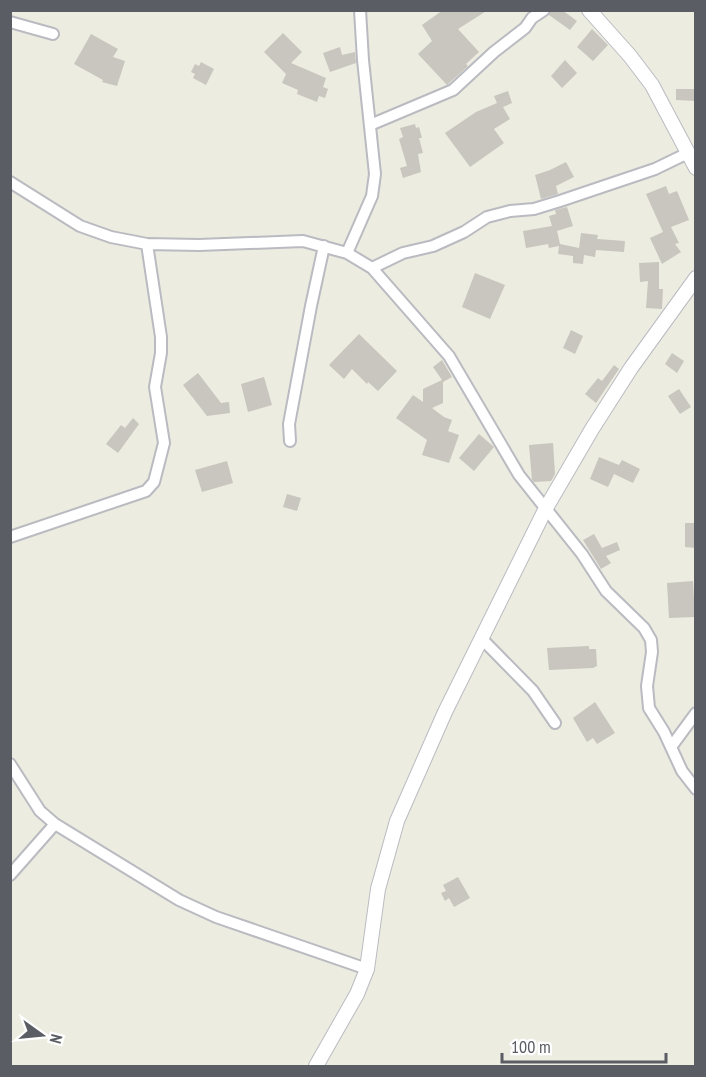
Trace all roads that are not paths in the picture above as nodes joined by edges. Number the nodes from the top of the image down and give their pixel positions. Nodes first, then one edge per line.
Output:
1 (360, 10) edge
2 (544, 10) edge
3 (589, 10) edge
4 (10, 22) edge
5 (53, 34) dead end
6 (370, 125) junction
7 (688, 153) junction
8 (696, 168) edge
9 (10, 182) edge
10 (147, 244) junction
11 (324, 246) junction
12 (347, 253) junction
13 (372, 268) junction
14 (696, 278) edge
15 (290, 441) dead end
16 (546, 508) junction
17 (10, 537) edge
18 (482, 639) junction
19 (696, 713) edge
20 (555, 723) dead end
21 (671, 747) junction
22 (10, 764) edge
23 (696, 789) edge
24 (55, 824) junction
25 (10, 875) edge
26 (367, 969) junction
27 (316, 1066) edge

1 - 6 street
2 - 6 street
3 - 7 street
4 - 5 street
6 - 12 street
7 - 8 street
7 - 13 street
9 - 10 street
10 - 11 street
10 - 17 street
11 - 12 street
11 - 15 street
12 - 13 street
13 - 16 street
14 - 16 street
16 - 18 street
16 - 21 street
18 - 20 street
18 - 26 street
19 - 21 street
21 - 23 street
22 - 24 street
24 - 25 street
24 - 26 street
26 - 27 street

